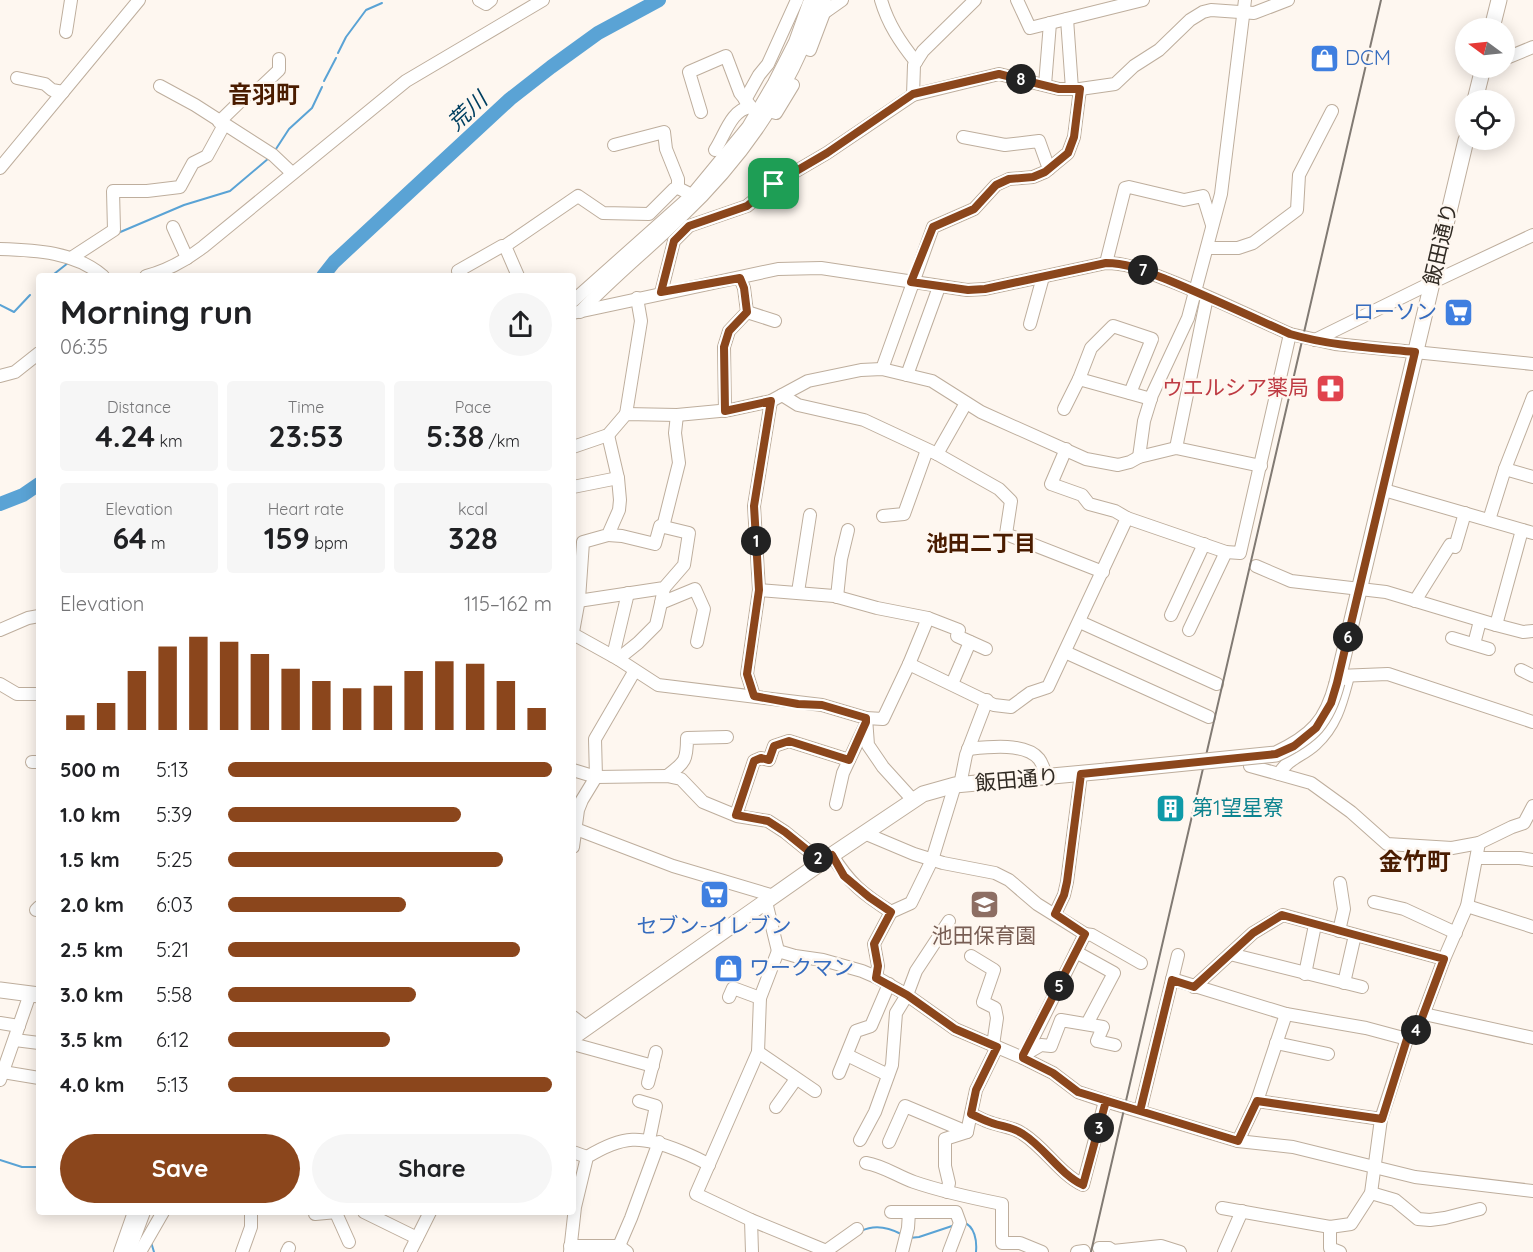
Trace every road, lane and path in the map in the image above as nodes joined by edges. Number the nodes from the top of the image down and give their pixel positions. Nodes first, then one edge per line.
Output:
1 (71, 0) edge
2 (139, 0) edge
3 (479, 0) edge
4 (491, 0) edge
5 (517, 0) edge
6 (543, 0) edge
7 (796, 0) edge
8 (810, 0) edge
9 (881, 0) edge
10 (975, 0) edge
11 (1017, 0) edge
12 (1143, 0) edge
13 (1245, 0) edge
14 (1288, 0) edge
15 (1499, 0) edge
16 (831, 3) edge
17 (1243, 14) junction
18 (517, 15) junction
19 (1494, 18) edge
20 (1067, 19) junction
21 (1050, 23) junction
22 (66, 32) dead end
23 (799, 44) junction
24 (1533, 47) edge
25 (1515, 54) edge
26 (279, 59) dead end
27 (916, 62) junction
28 (17, 78) dead end
29 (1045, 85) junction
30 (160, 86) dead end
31 (1076, 89) junction
32 (63, 92) junction
33 (913, 94) junction
34 (755, 108) junction
35 (1332, 111) dead end
36 (701, 112) dead end
37 (221, 123) junction
38 (963, 137) dead end
39 (614, 146) dead end
40 (715, 150) dead end
41 (1464, 150) edge
42 (0, 168) edge
43 (1049, 169) junction
44 (292, 173) junction
45 (678, 188) junction
46 (692, 195) junction
47 (684, 223) junction
48 (173, 227) dead end
49 (1213, 228) junction
50 (1533, 235) edge
51 (505, 246) junction
52 (1207, 248) junction
53 (0, 249) edge
54 (71, 258) junction
55 (187, 258) junction
56 (1106, 263) junction
57 (458, 271) dead end
58 (99, 273) edge
59 (157, 273) edge
60 (517, 273) edge
61 (1042, 277) junction
62 (740, 278) junction
63 (911, 282) junction
64 (1433, 282) junction
65 (939, 287) junction
66 (661, 292) junction
67 (1202, 294) junction
68 (637, 298) junction
69 (576, 310) edge
70 (576, 310) edge
71 (576, 311) edge
72 (747, 312) junction
73 (776, 321) dead end
74 (1030, 324) dead end
75 (1290, 334) junction
76 (1315, 340) junction
77 (1415, 352) junction
78 (36, 355) edge
79 (1533, 364) edge
80 (882, 369) junction
81 (907, 375) junction
82 (0, 376) edge
83 (1079, 379) junction
84 (1130, 393) junction
85 (1533, 396) edge
86 (776, 398) junction
87 (1151, 399) junction
88 (966, 403) junction
89 (1064, 410) dead end
90 (725, 411) junction
91 (626, 414) junction
92 (677, 415) junction
93 (608, 435) junction
94 (576, 446) edge
95 (1176, 448) junction
96 (1066, 449) junction
97 (932, 452) junction
98 (1138, 457) junction
99 (1261, 466) junction
100 (1505, 469) junction
101 (1533, 477) edge
102 (618, 478) junction
103 (576, 486) edge
104 (1384, 490) junction
105 (1465, 513) junction
106 (810, 515) dead end
107 (883, 516) dead end
108 (1127, 518) junction
109 (1490, 520) junction
110 (663, 527) junction
111 (848, 530) dead end
112 (1528, 531) edge
113 (608, 535) junction
114 (1203, 544) junction
115 (1226, 552) junction
116 (1256, 566) dead end
117 (1103, 572) junction
118 (664, 588) junction
119 (1359, 589) junction
120 (759, 590) junction
121 (798, 592) junction
122 (628, 593) junction
123 (837, 597) junction
124 (578, 601) junction
125 (1415, 602) junction
126 (661, 603) junction
127 (36, 608) edge
128 (576, 614) edge
129 (1171, 615) dead end
130 (34, 617) edge
131 (928, 618) junction
132 (1480, 621) junction
133 (1080, 622) junction
134 (1496, 625) junction
135 (0, 630) edge
136 (1189, 630) dead end
137 (1533, 631) edge
138 (576, 635) edge
139 (1452, 638) dead end
140 (697, 642) dead end
141 (970, 642) junction
142 (1474, 644) junction
143 (986, 649) dead end
144 (1489, 649) dead end
145 (1065, 652) junction
146 (615, 658) junction
147 (909, 664) junction
148 (634, 672) junction
149 (1341, 678) junction
150 (0, 684) edge
151 (952, 684) junction
152 (1217, 684) dead end
153 (36, 694) edge
154 (754, 696) junction
155 (987, 700) junction
156 (1209, 717) dead end
157 (866, 720) junction
158 (1533, 722) edge
159 (727, 737) dead end
160 (968, 749) junction
161 (849, 760) junction
162 (1250, 766) dead end
163 (576, 771) edge
164 (1081, 774) junction
165 (1279, 774) junction
166 (667, 776) junction
167 (596, 777) junction
168 (1047, 777) junction
169 (958, 785) junction
170 (912, 799) junction
171 (836, 804) dead end
172 (1533, 806) edge
173 (736, 815) junction
174 (576, 829) joint
175 (864, 833) junction
176 (1479, 843) junction
177 (827, 858) junction
178 (1477, 858) junction
179 (932, 860) junction
180 (1533, 860) edge
181 (1340, 883) dead end
182 (770, 899) junction
183 (1374, 902) dead end
184 (1467, 906) junction
185 (891, 912) junction
186 (1055, 914) junction
187 (949, 921) dead end
188 (1315, 925) junction
189 (1533, 927) edge
190 (1339, 931) junction
191 (1456, 933) junction
192 (1085, 934) junction
193 (1355, 935) junction
194 (778, 951) junction
195 (1076, 952) junction
196 (1230, 954) junction
197 (1178, 955) dead end
198 (971, 956) dead end
199 (1444, 959) junction
200 (1141, 963) dead end
201 (1305, 974) junction
202 (876, 978) junction
203 (1172, 980) junction
204 (1344, 983) junction
205 (889, 984) junction
206 (1194, 987) junction
207 (1362, 987) dead end
208 (0, 990) edge
209 (35, 994) edge
210 (907, 995) junction
211 (729, 997) dead end
212 (760, 998) junction
213 (1286, 1014) junction
214 (1424, 1014) junction
215 (576, 1019) edge
216 (0, 1023) edge
217 (1087, 1024) junction
218 (19, 1026) junction
219 (586, 1027) junction
220 (576, 1035) edge
221 (1533, 1038) edge
222 (1407, 1039) junction
223 (15, 1040) junction
224 (36, 1043) edge
225 (1276, 1043) junction
226 (576, 1045) edge
227 (1115, 1045) dead end
228 (995, 1046) junction
229 (656, 1052) dead end
230 (758, 1052) junction
231 (1328, 1054) dead end
232 (847, 1055) junction
233 (1023, 1056) junction
234 (653, 1066) junction
235 (839, 1073) dead end
236 (888, 1075) junction
237 (2, 1076) edge
238 (36, 1078) edge
239 (796, 1078) junction
240 (648, 1083) dead end
241 (815, 1091) dead end
242 (639, 1101) dead end
243 (1106, 1101) junction
244 (1257, 1101) junction
245 (776, 1107) dead end
246 (1140, 1111) junction
247 (971, 1114) junction
248 (1382, 1119) junction
249 (967, 1132) junction
250 (860, 1140) dead end
251 (654, 1141) junction
252 (1238, 1141) junction
253 (889, 1142) dead end
254 (576, 1153) edge
255 (587, 1157) junction
256 (866, 1162) dead end
257 (709, 1166) junction
258 (1376, 1167) junction
259 (1533, 1191) edge
260 (947, 1192) junction
261 (1371, 1193) junction
262 (576, 1203) edge
263 (1222, 1208) dead end
264 (1480, 1209) dead end
265 (1242, 1211) junction
266 (891, 1212) dead end
267 (909, 1212) junction
268 (133, 1215) edge
269 (143, 1215) edge
270 (161, 1215) edge
271 (251, 1215) edge
272 (337, 1215) edge
273 (370, 1215) edge
274 (428, 1215) edge
275 (574, 1215) edge
276 (751, 1220) junction
277 (1330, 1227) junction
278 (857, 1229) dead end
279 (417, 1238) junction
280 (349, 1242) dead end
281 (1099, 1248) dead end
282 (570, 1249) edge
283 (623, 1249) edge
284 (828, 1251) edge
285 (120, 1252) edge
286 (129, 1252) edge
287 (140, 1252) edge
288 (242, 1252) edge
289 (410, 1252) edge
290 (752, 1252) edge
291 (902, 1252) edge
292 (949, 1252) edge
293 (1042, 1252) edge
294 (1180, 1252) edge
295 (1224, 1252) edge
296 (1340, 1252) edge

1 - 22 street
2 - 32 street
3 - 4 street
5 - 18 street
6 - 18 street
7 - 34 street
8 - 23 street
9 - 27 street
10 - 27 street
11 - 21 street
12 - 20 street
13 - 17 street
14 - 17 street
15 - 19 main road
16 - 23 street
16 - 34 street
17 - 31 street
17 - 49 street
18 - 44 street
20 - 21 street
20 - 31 street
21 - 29 street
23 - 34 street
24 - 25 street
26 - 37 street
27 - 33 street
28 - 32 street
29 - 31 street
29 - 33 street
30 - 37 street
31 - 43 street
32 - 42 street
33 - 47 street
34 - 36 street
34 - 40 street
34 - 46 street
34 - 47 street
35 - 52 street
37 - 44 street
37 - 54 street
38 - 43 street
39 - 45 street
41 - 64 main road, 飯田通り
43 - 63 street
44 - 55 street
45 - 46 street
45 - 51 street
46 - 70 street
47 - 66 street
47 - 69 street
48 - 55 street
49 - 52 street
49 - 56 street
50 - 64 street
51 - 57 street
51 - 60 street
52 - 67 street
53 - 54 street
54 - 58 street
55 - 59 street
56 - 61 street
56 - 67 street
61 - 65 street
61 - 74 street
62 - 63 street
62 - 66 street
62 - 72 street
63 - 65 street
63 - 80 street
64 - 76 street
64 - 77 main road, 飯田通り
65 - 81 street
66 - 68 street
67 - 75 street
67 - 87 street
67 - 95 street
68 - 71 street
68 - 91 street
72 - 73 street
72 - 90 street
75 - 76 street
75 - 99 street
76 - 77 street
77 - 79 street
77 - 104 main road, 飯田通り
78 - 82 street
80 - 81 street
80 - 86 street
81 - 88 street
83 - 84 street
83 - 84 street
83 - 89 street
84 - 87 street
85 - 100 street
86 - 90 street
86 - 97 street
86 - 120 street
87 - 98 street
88 - 96 street
88 - 97 street
90 - 92 street
91 - 92 street
91 - 93 street
92 - 110 street
93 - 94 street
93 - 102 street
95 - 98 street
95 - 99 street
96 - 98 street
96 - 108 street
97 - 107 street
97 - 117 street
99 - 115 street
100 - 101 street
100 - 109 street
102 - 103 street
102 - 113 street
104 - 105 street
104 - 119 main road, 飯田通り
105 - 109 street
105 - 125 street
106 - 121 street
108 - 114 street
108 - 117 street
109 - 112 street
110 - 113 street
110 - 118 street
111 - 123 street
112 - 134 street
113 - 124 street
114 - 115 street
114 - 129 street
115 - 136 street
116 - 119 street
117 - 133 street
118 - 122 street
118 - 126 street
119 - 125 street
119 - 149 main road, 飯田通り
120 - 121 street
120 - 154 street
121 - 123 street
122 - 124 street
122 - 146 street
123 - 131 street
124 - 128 street
125 - 132 street
126 - 140 street
126 - 146 street
127 - 130 street
130 - 135 street
131 - 141 street
131 - 147 street
132 - 134 street
132 - 142 street
133 - 145 street
133 - 152 street
134 - 137 street
138 - 146 street
139 - 142 street
141 - 143 street
141 - 151 street
142 - 144 street
145 - 155 street
145 - 156 street
146 - 148 street
147 - 151 street
147 - 157 street
148 - 154 street
148 - 167 street
149 - 158 street
149 - 164 main road, 飯田通り, bridge
149 - 165 street
150 - 153 street
151 - 155 street
154 - 157 street
155 - 160 street
157 - 161 street
157 - 170 street
159 - 166 street
160 - 168 street
160 - 169 street
161 - 171 street
161 - 173 street
162 - 165 street
163 - 167 street
164 - 168 main road, 飯田通り
164 - 186 street
165 - 176 street
166 - 167 street
166 - 173 street
167 - 174 street
168 - 169 main road, 飯田通り
169 - 170 main road, 飯田通り
169 - 179 street
170 - 175 main road, 飯田通り
172 - 176 street
173 - 177 street
174 - 182 street
175 - 177 main road, 飯田通り
175 - 179 street
176 - 178 street
177 - 182 main road, 飯田通り
177 - 185 street
178 - 180 street
178 - 184 street
179 - 185 street
179 - 186 street
181 - 190 street
182 - 194 street
182 - 219 main road, 飯田通り
183 - 191 street
184 - 189 street
184 - 191 street
185 - 202 street
186 - 192 street
187 - 210 street
188 - 190 street
188 - 196 street
188 - 201 street
190 - 193 street
191 - 199 street
192 - 195 street
192 - 200 street
193 - 199 street
193 - 204 street
194 - 202 street
194 - 212 street
195 - 217 street
195 - 233 street
196 - 201 street
196 - 206 street
197 - 203 street
198 - 228 street
199 - 214 street
201 - 204 street
202 - 205 street
203 - 206 street
203 - 246 street
204 - 207 street
205 - 210 street
205 - 232 street
206 - 213 street
208 - 209 main road
209 - 218 street
210 - 228 street
210 - 236 street
211 - 212 street
212 - 230 street
213 - 222 street
213 - 225 street
214 - 221 street
214 - 222 street
215 - 219 street
216 - 218 street
217 - 227 street
217 - 233 street
218 - 223 street
219 - 220 main road, 飯田通り
222 - 248 street
223 - 224 street
223 - 237 street
225 - 231 street
225 - 244 street
226 - 234 street
228 - 233 street
228 - 247 street
229 - 234 street
230 - 239 street
230 - 257 street
232 - 235 street
232 - 236 street
233 - 243 street
234 - 240 street
236 - 250 street
237 - 238 street
239 - 241 street
239 - 245 street
242 - 251 street
243 - 246 street
243 - 247 street
244 - 248 street
244 - 252 street
246 - 252 street
247 - 249 street
248 - 258 street
249 - 253 street
249 - 260 street
251 - 255 street
251 - 257 street
251 - 283 street
252 - 258 street
254 - 255 street
255 - 262 street
256 - 260 street
257 - 276 street
258 - 259 street
258 - 261 street
260 - 293 street
261 - 264 street
261 - 277 street
263 - 265 street
265 - 277 street
265 - 295 street
266 - 267 street
267 - 291 street
267 - 292 street
268 - 285 street
269 - 286 street
270 - 287 street
271 - 288 street
272 - 280 street
273 - 279 street
274 - 279 street
275 - 282 street
276 - 284 street
276 - 290 street
277 - 296 street
278 - 284 street
279 - 289 street
281 - 294 street
282 - 283 street

